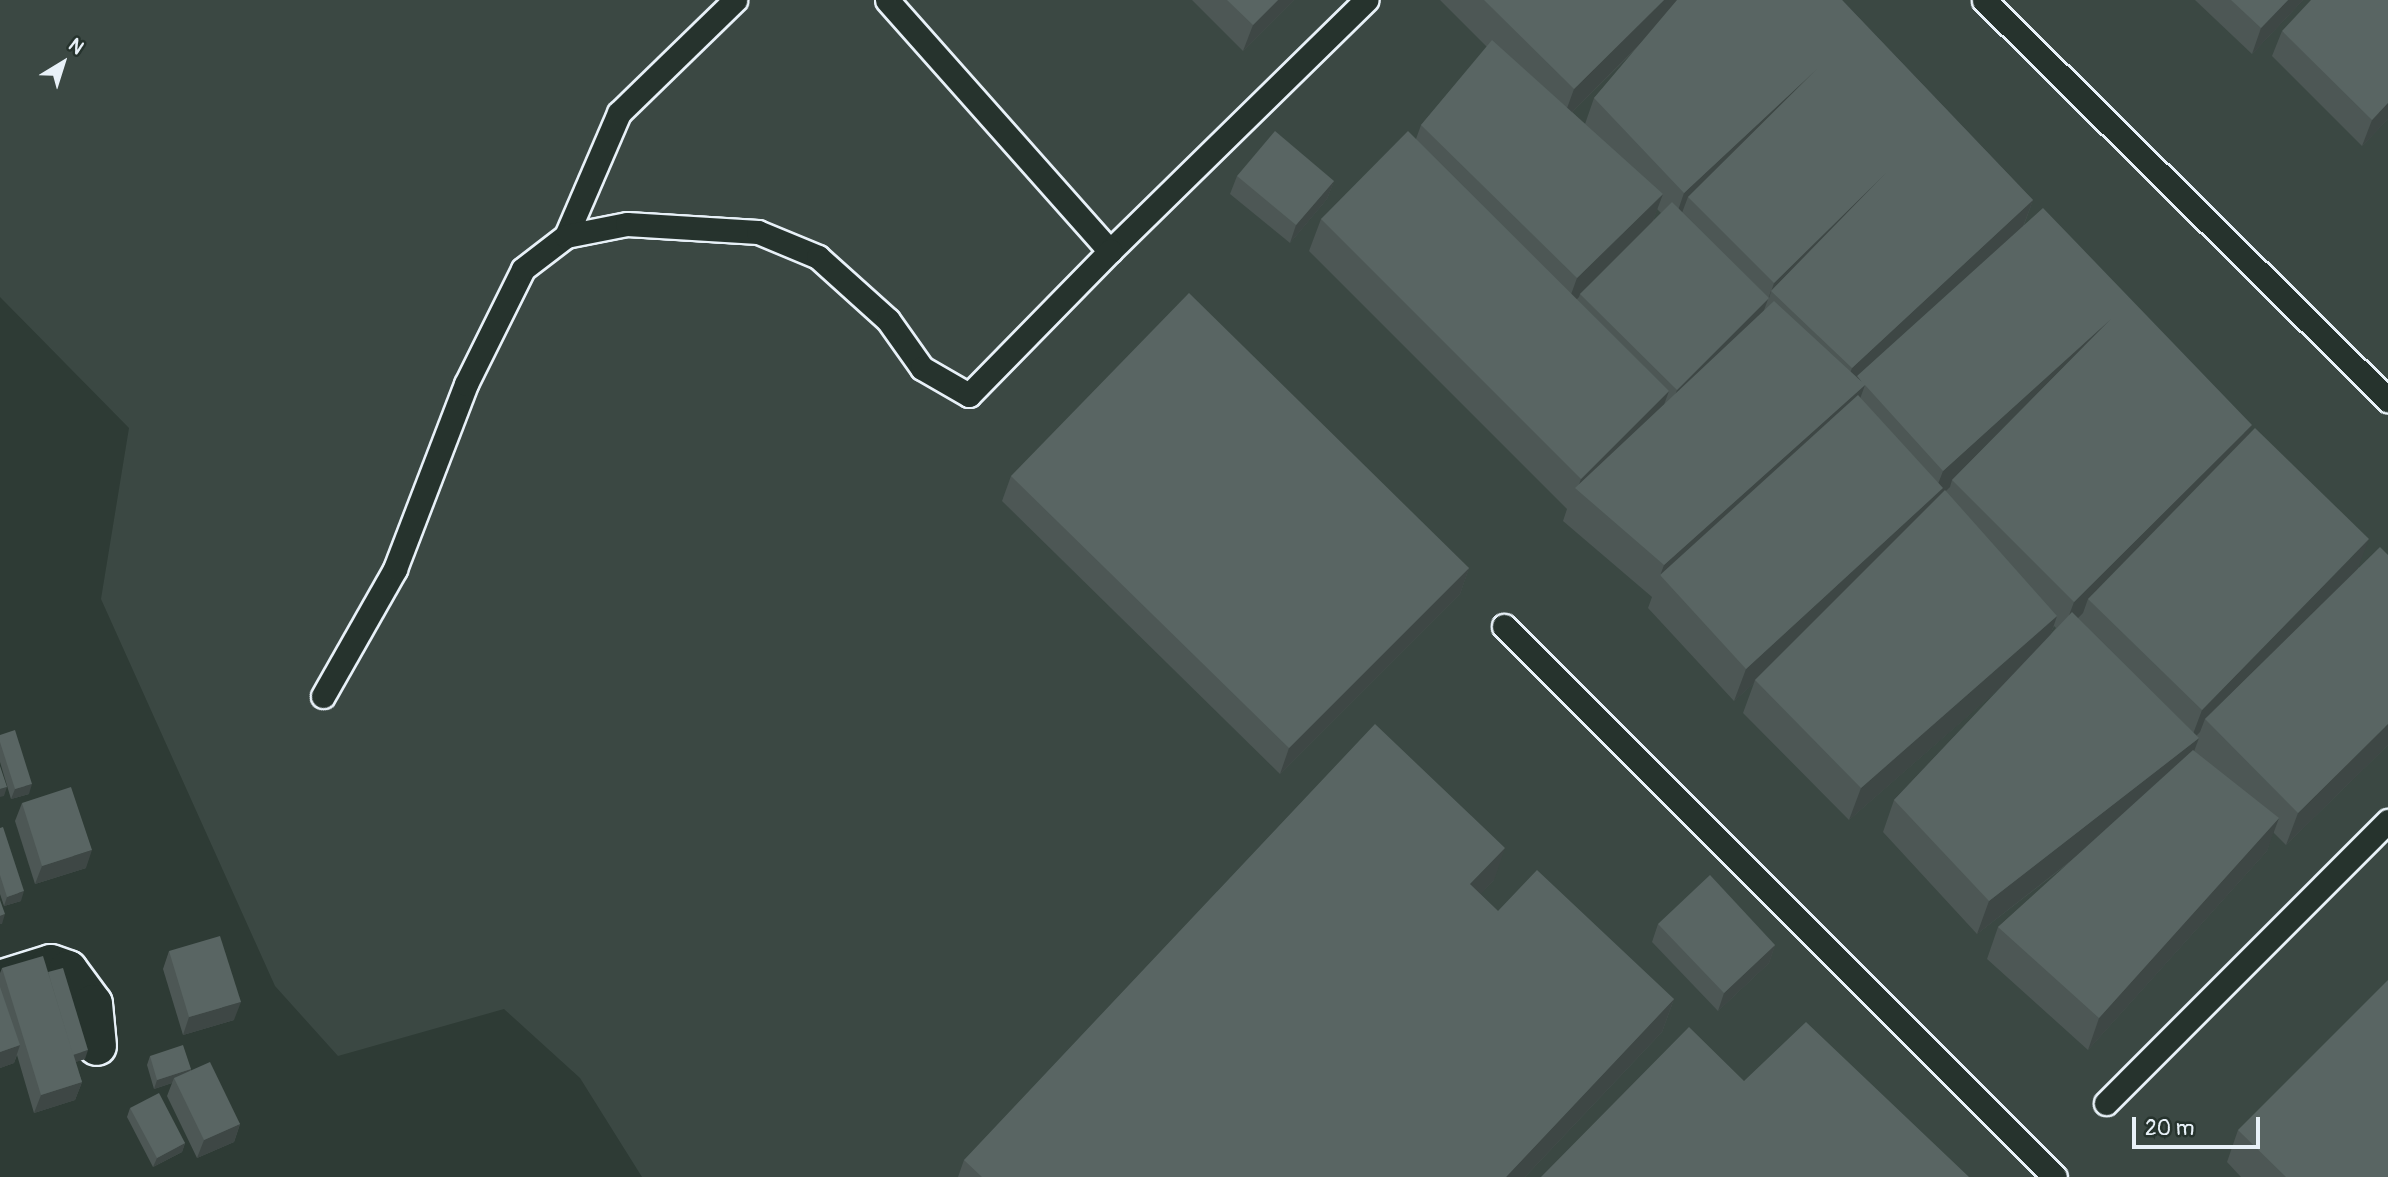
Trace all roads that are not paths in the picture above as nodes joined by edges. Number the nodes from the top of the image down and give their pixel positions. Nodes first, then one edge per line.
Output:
1 (735, 0) edge
2 (887, 0) edge
3 (1366, 0) edge
4 (1984, 0) edge
5 (566, 236) junction
6 (1110, 251) junction
7 (2388, 400) edge
8 (1504, 626) dead end
9 (323, 696) dead end
10 (2388, 821) edge
11 (0, 981) edge
12 (97, 1046) dead end
13 (2106, 1103) dead end
14 (2055, 1177) edge

1 - 5 lane
2 - 6 lane
3 - 6 lane
4 - 7 lane
5 - 6 lane
5 - 9 lane
8 - 14 lane
10 - 13 lane
11 - 12 street

